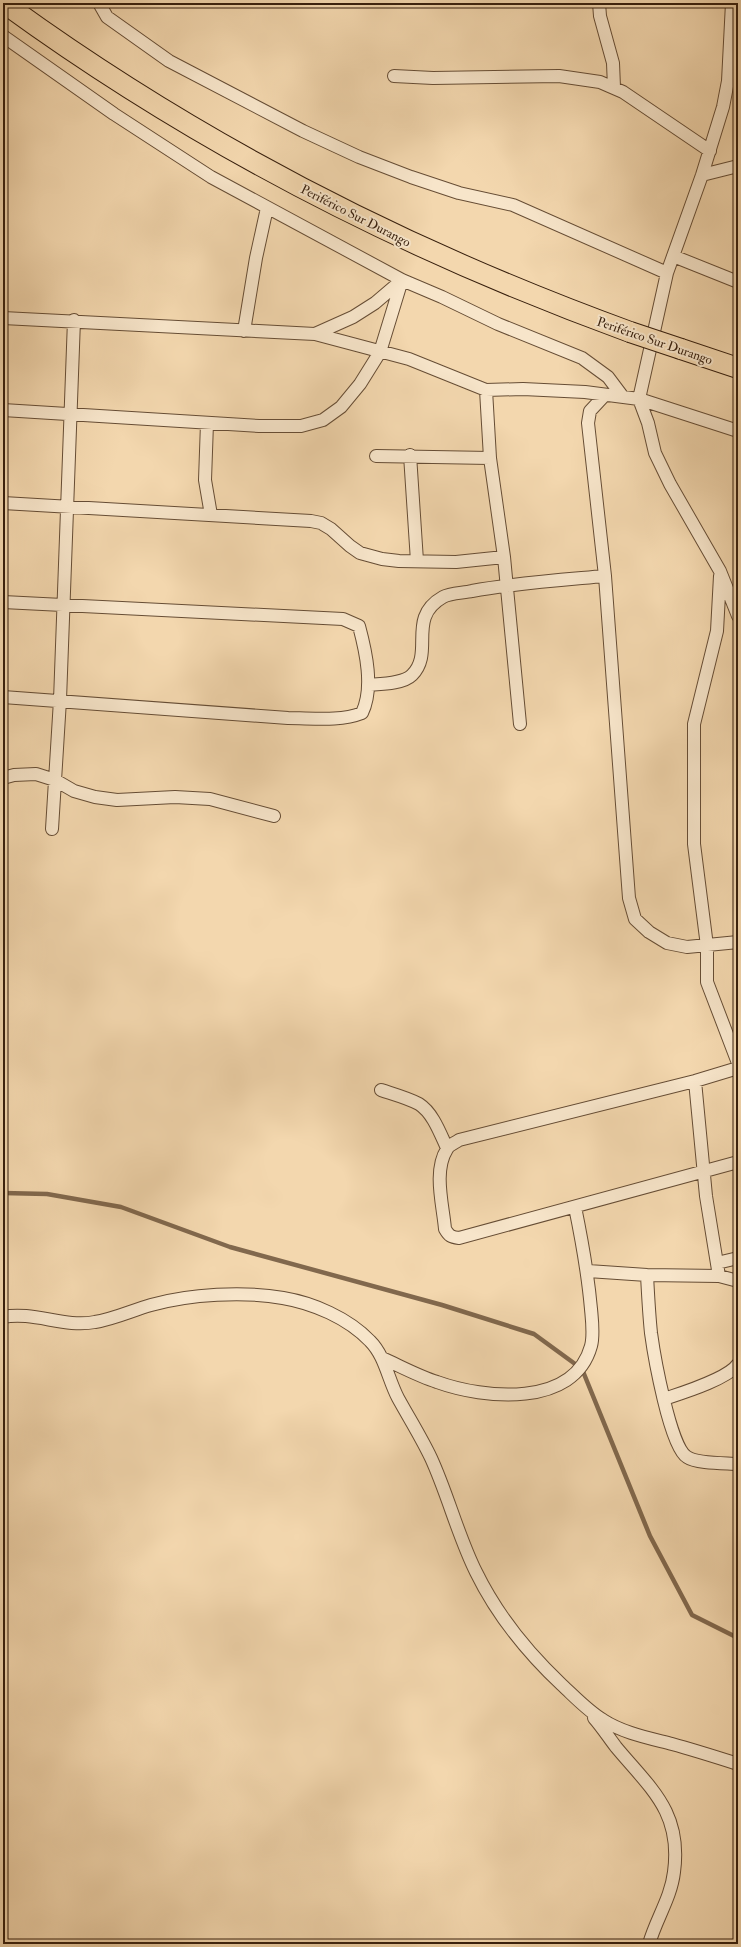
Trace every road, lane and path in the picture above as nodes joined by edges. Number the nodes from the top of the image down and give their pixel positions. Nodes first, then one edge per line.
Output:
1 (4, 3) edge
2 (99, 3) edge
3 (599, 3) edge
4 (732, 3) edge
5 (3, 36) edge
6 (394, 76) dead end
7 (733, 81) edge
8 (614, 87) junction
9 (710, 151) junction
10 (738, 166) edge
11 (702, 175) junction
12 (267, 208) junction
13 (673, 256) junction
14 (667, 273) junction
15 (402, 280) junction
16 (738, 282) edge
17 (3, 318) edge
18 (74, 320) junction
19 (244, 330) junction
20 (315, 334) junction
21 (380, 352) junction
22 (738, 368) edge
23 (486, 390) junction
24 (604, 396) junction
25 (622, 397) junction
26 (638, 399) junction
27 (3, 410) edge
28 (70, 413) junction
29 (207, 422) junction
30 (738, 431) edge
31 (410, 455) junction
32 (376, 456) dead end
33 (490, 458) junction
34 (3, 503) edge
35 (67, 506) junction
36 (211, 515) junction
37 (504, 557) junction
38 (417, 561) junction
39 (720, 571) junction
40 (605, 576) junction
41 (506, 585) junction
42 (3, 602) edge
43 (63, 605) junction
44 (738, 616) edge
45 (368, 685) junction
46 (3, 697) edge
47 (60, 700) junction
48 (520, 724) dead end
49 (3, 778) edge
50 (55, 780) junction
51 (274, 816) dead end
52 (52, 830) dead end
53 (738, 942) edge
54 (707, 946) junction
55 (738, 1063) edge
56 (738, 1068) edge
57 (695, 1080) junction
58 (381, 1090) dead end
59 (447, 1148) junction
60 (738, 1162) edge
61 (704, 1171) junction
62 (576, 1207) junction
63 (738, 1258) edge
64 (717, 1263) junction
65 (588, 1271) junction
66 (647, 1275) junction
67 (719, 1276) junction
68 (738, 1281) edge
69 (3, 1317) edge
70 (382, 1358) junction
71 (738, 1364) edge
72 (664, 1399) junction
73 (738, 1464) edge
74 (589, 1710) junction
75 (738, 1764) edge
76 (649, 1944) edge

1 - 22 highway, Periférico Sur Durango, bridge
2 - 14 street
3 - 8 street
4 - 7 street
5 - 12 street
6 - 8 street
7 - 9 street
8 - 9 street
9 - 11 street
10 - 11 street
11 - 13 street
12 - 15 street
12 - 19 street
13 - 14 street
13 - 16 street
14 - 26 street
15 - 20 street
15 - 21 street
15 - 25 street
17 - 18 street
18 - 19 street
18 - 28 street
19 - 20 street
20 - 21 street
21 - 23 street
21 - 29 street
23 - 24 street
23 - 33 street
24 - 25 street
24 - 40 street
25 - 26 street
26 - 30 street
26 - 39 street
27 - 28 street
28 - 29 street
28 - 35 street
29 - 36 street
31 - 32 street
31 - 33 street
31 - 38 street
33 - 37 street
34 - 35 street
35 - 36 street
35 - 43 street
36 - 38 street
37 - 38 street
37 - 41 street
39 - 44 street
39 - 54 street
40 - 41 street
40 - 54 street
41 - 45 street
41 - 48 street
42 - 43 street
43 - 45 street
43 - 47 street
45 - 47 street
46 - 47 street
47 - 50 street
49 - 50 street
50 - 51 street
50 - 52 street
53 - 54 street
54 - 55 street
56 - 57 street
57 - 59 street
57 - 61 street
58 - 59 street
59 - 62 street
60 - 61 street
61 - 62 street
61 - 64 street
62 - 65 street
63 - 64 street
64 - 67 street
65 - 66 street
65 - 70 street
66 - 67 street
66 - 72 street
67 - 68 street
69 - 70 street
70 - 74 street
71 - 72 street
72 - 73 street
74 - 75 street
74 - 76 street

